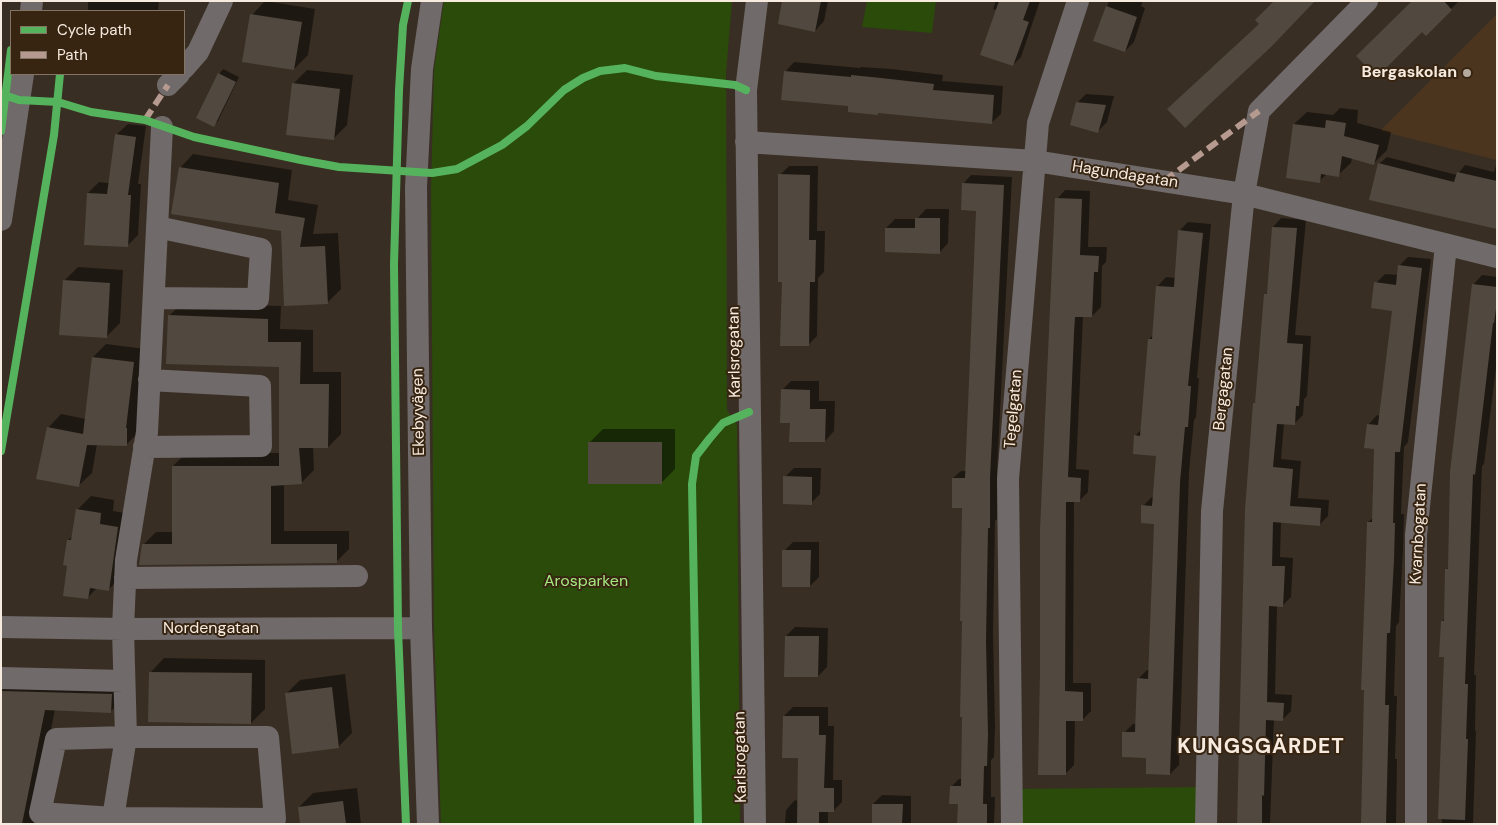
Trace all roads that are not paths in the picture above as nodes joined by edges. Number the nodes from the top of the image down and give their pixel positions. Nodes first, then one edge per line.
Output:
1 (222, 1) edge
2 (432, 1) edge
3 (756, 1) edge
4 (1078, 1) edge
5 (1367, 1) edge
6 (185, 67) edge
7 (22, 75) edge
8 (162, 127) dead end
9 (746, 142) junction
10 (1035, 161) junction
11 (1244, 194) junction
12 (1, 220) edge
13 (158, 227) junction
14 (1446, 245) junction
15 (1497, 257) edge
16 (154, 298) junction
17 (149, 380) junction
18 (144, 447) junction
19 (357, 576) dead end
20 (125, 578) junction
21 (1, 626) edge
22 (421, 628) junction
23 (123, 629) junction
24 (1, 678) edge
25 (124, 682) junction
26 (126, 737) junction
27 (113, 818) junction
28 (428, 824) edge
29 (755, 824) edge
30 (1012, 824) edge
31 (1206, 824) edge
32 (1416, 824) edge

1 - 6 street
2 - 22 street, Ekebyvägen
3 - 9 street, Karlsrogatan
4 - 10 street, Tegelgatan
5 - 11 street, Bergagatan
7 - 12 street
8 - 13 street
9 - 10 street, Hagundagatan
9 - 29 street, Karlsrogatan
10 - 11 street, Hagundagatan
10 - 30 street, Tegelgatan
11 - 14 street, Hagundagatan
11 - 31 street, Bergagatan
13 - 16 street
13 - 16 street
14 - 15 street, Hagundagatan
14 - 32 street, Kvarnbogatan
16 - 17 street
17 - 18 street
17 - 18 street
18 - 20 street
19 - 20 street
20 - 23 street
21 - 23 street, Nordengatan
22 - 23 street, Nordengatan
22 - 28 street, Ekebyvägen
23 - 25 street
24 - 25 street
25 - 26 street
26 - 27 street
26 - 27 street
26 - 27 street

